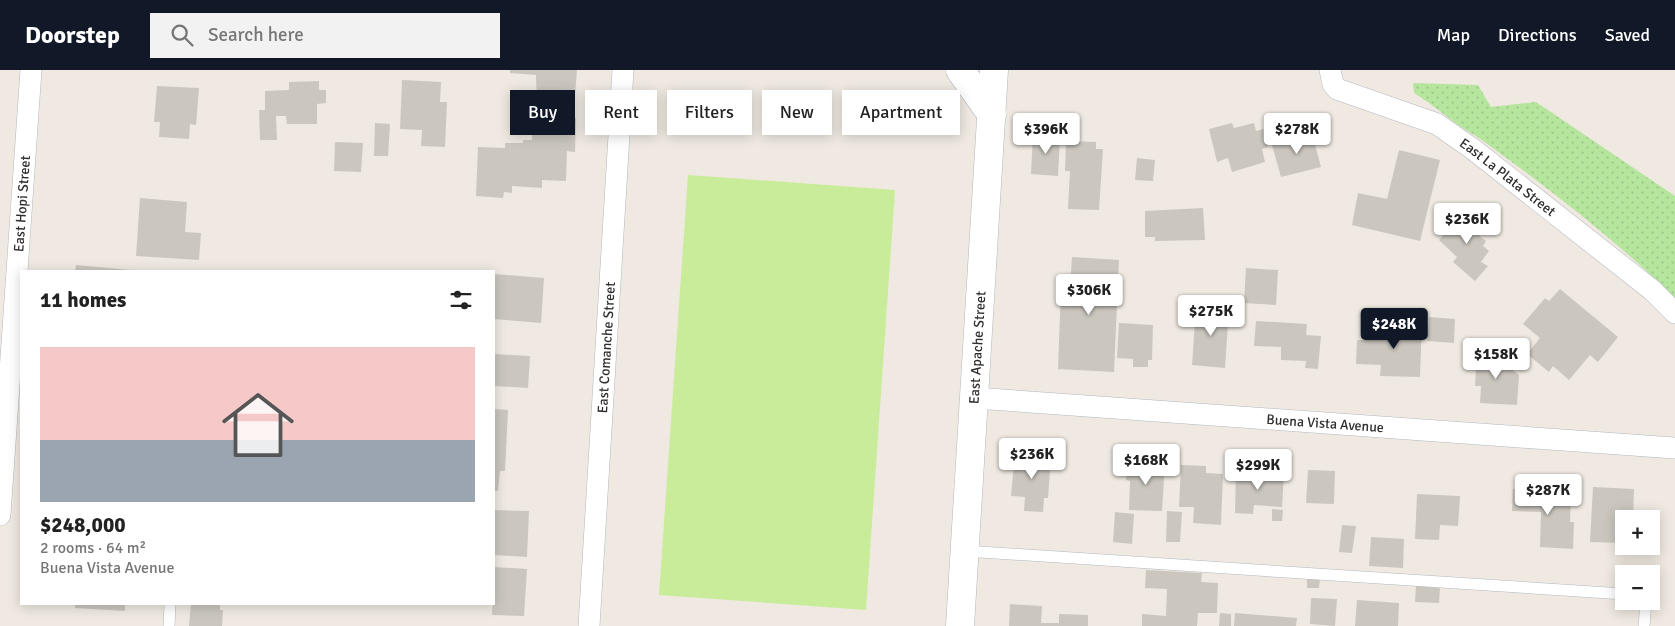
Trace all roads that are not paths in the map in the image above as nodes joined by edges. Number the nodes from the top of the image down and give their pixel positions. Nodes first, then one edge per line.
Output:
1 (31, 70) edge
2 (623, 70) edge
3 (960, 70) edge
4 (994, 70) edge
5 (1330, 70) edge
6 (992, 115) junction
7 (1675, 313) edge
8 (11, 347) edge
9 (975, 398) junction
10 (1675, 448) edge
11 (0, 515) edge
12 (965, 551) junction
13 (1615, 593) edge
14 (170, 605) edge
15 (1645, 610) edge
16 (169, 626) edge
17 (589, 626) edge
18 (960, 626) edge
19 (1644, 626) edge

1 - 8 street, East Hopi Street
2 - 17 street, East Comanche Street
3 - 6 main road
4 - 6 main road, East Apache Street
5 - 7 street, East La Plata Street
6 - 9 main road, East Apache Street
8 - 11 street, East Hopi Street
9 - 10 street, Buena Vista Avenue
9 - 12 main road, East Apache Street
12 - 13 lane
12 - 18 main road, East Apache Street
14 - 16 lane
15 - 19 lane

